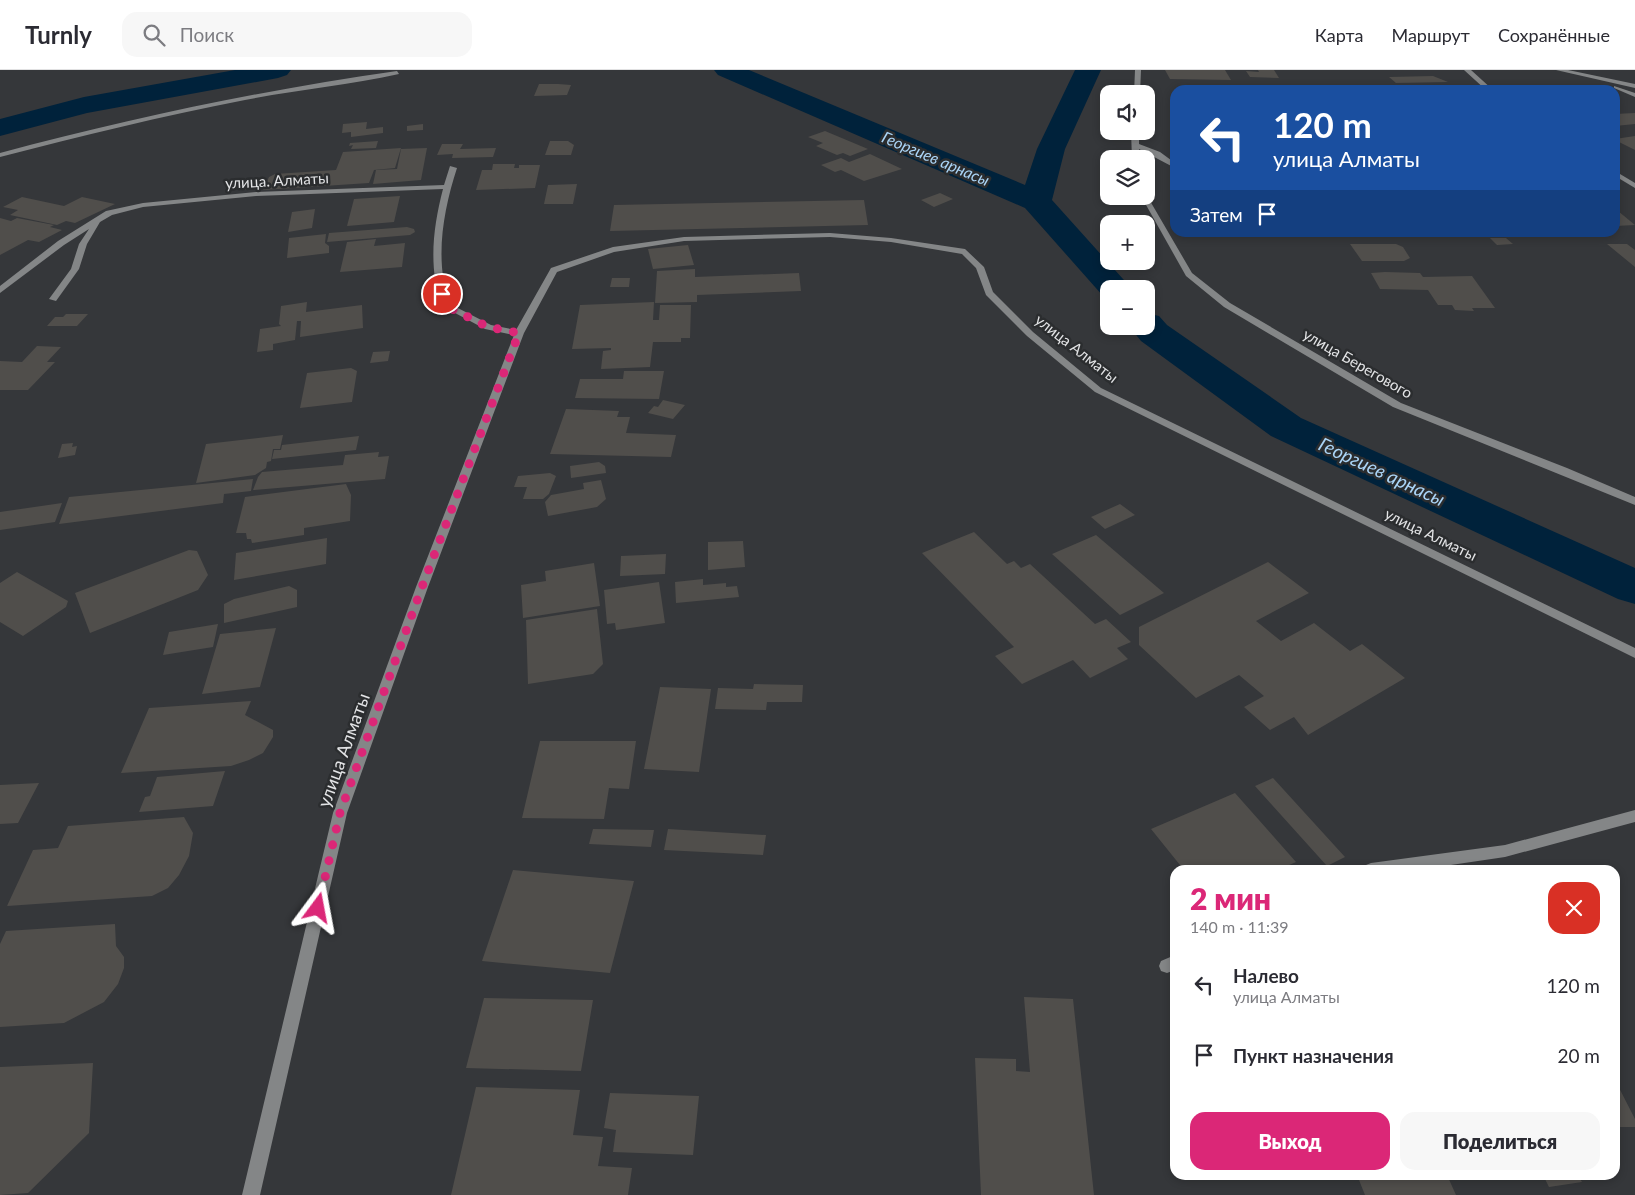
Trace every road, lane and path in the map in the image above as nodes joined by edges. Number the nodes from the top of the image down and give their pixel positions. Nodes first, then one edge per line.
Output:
1 (1138, 70) edge
2 (1467, 70) edge
3 (1559, 70) edge
4 (397, 73) dead end
5 (1596, 78) junction
6 (1137, 85) edge
7 (1484, 85) edge
8 (1612, 85) edge
9 (1635, 86) edge
10 (1620, 88) edge
11 (1635, 95) edge
12 (1134, 140) edge
13 (1134, 144) junction
14 (1135, 150) edge
15 (0, 155) edge
16 (1170, 163) edge
17 (453, 168) dead end
18 (1620, 176) edge
19 (1635, 186) edge
20 (447, 187) junction
21 (1150, 205) edge
22 (99, 219) junction
23 (0, 290) edge
24 (52, 299) dead end
25 (519, 333) junction
26 (1635, 501) edge
27 (1635, 653) edge
28 (1635, 816) edge
29 (1406, 865) edge
30 (252, 1195) edge

1 - 6 street
2 - 7 street
3 - 5 street
4 - 15 street
5 - 8 street
5 - 9 street
10 - 11 street
12 - 13 street
13 - 14 street
13 - 16 street
17 - 20 street
18 - 19 street
20 - 22 street, улица. Алматы
20 - 25 street
21 - 26 street, улица Берегового
22 - 23 street, улица. Алматы
22 - 24 street
25 - 27 street, улица Алматы
25 - 30 street, улица Алматы
28 - 29 street

